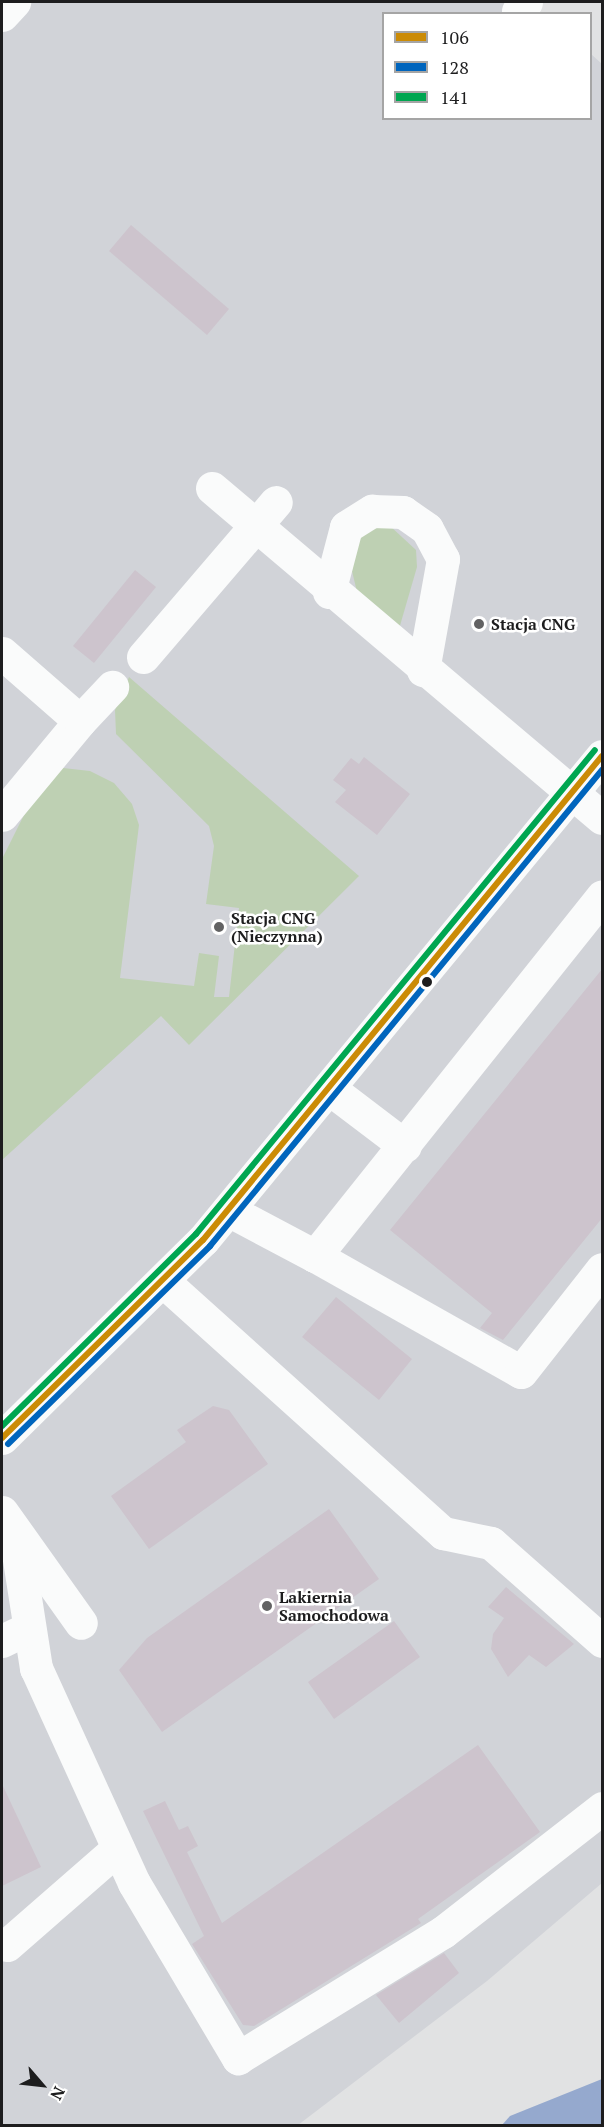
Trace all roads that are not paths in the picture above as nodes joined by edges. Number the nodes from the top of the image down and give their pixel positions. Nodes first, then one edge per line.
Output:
1 (14, 2) edge
2 (2, 15) edge
3 (212, 488) dead end
4 (276, 502) dead end
5 (252, 528) junction
6 (329, 592) junction
7 (2, 653) edge
8 (143, 657) dead end
9 (423, 670) junction
10 (112, 687) dead end
11 (80, 721) junction
12 (603, 756) edge
13 (572, 793) junction
14 (2, 815) edge
15 (603, 818) edge
16 (603, 896) edge
17 (330, 1089) junction
18 (405, 1146) junction
19 (228, 1210) junction
20 (315, 1256) junction
21 (603, 1269) edge
22 (163, 1281) junction
23 (2, 1437) edge
24 (8, 1523) edge
25 (81, 1623) dead end
26 (14, 1635) edge
27 (603, 1641) edge
28 (603, 1808) edge
29 (118, 1848) junction
30 (7, 1945) dead end

1 - 2 street
3 - 5 street
4 - 5 street
5 - 6 street
5 - 8 street
6 - 9 street
6 - 9 street
7 - 11 street
9 - 13 street
10 - 11 street
11 - 14 street
12 - 13 street
13 - 15 street
13 - 17 street
16 - 18 street
17 - 18 street
17 - 19 street
18 - 20 street
19 - 20 street
19 - 22 street
20 - 21 street
22 - 23 street
22 - 27 street
24 - 25 street
24 - 26 street
26 - 29 street
28 - 29 street
29 - 30 street

